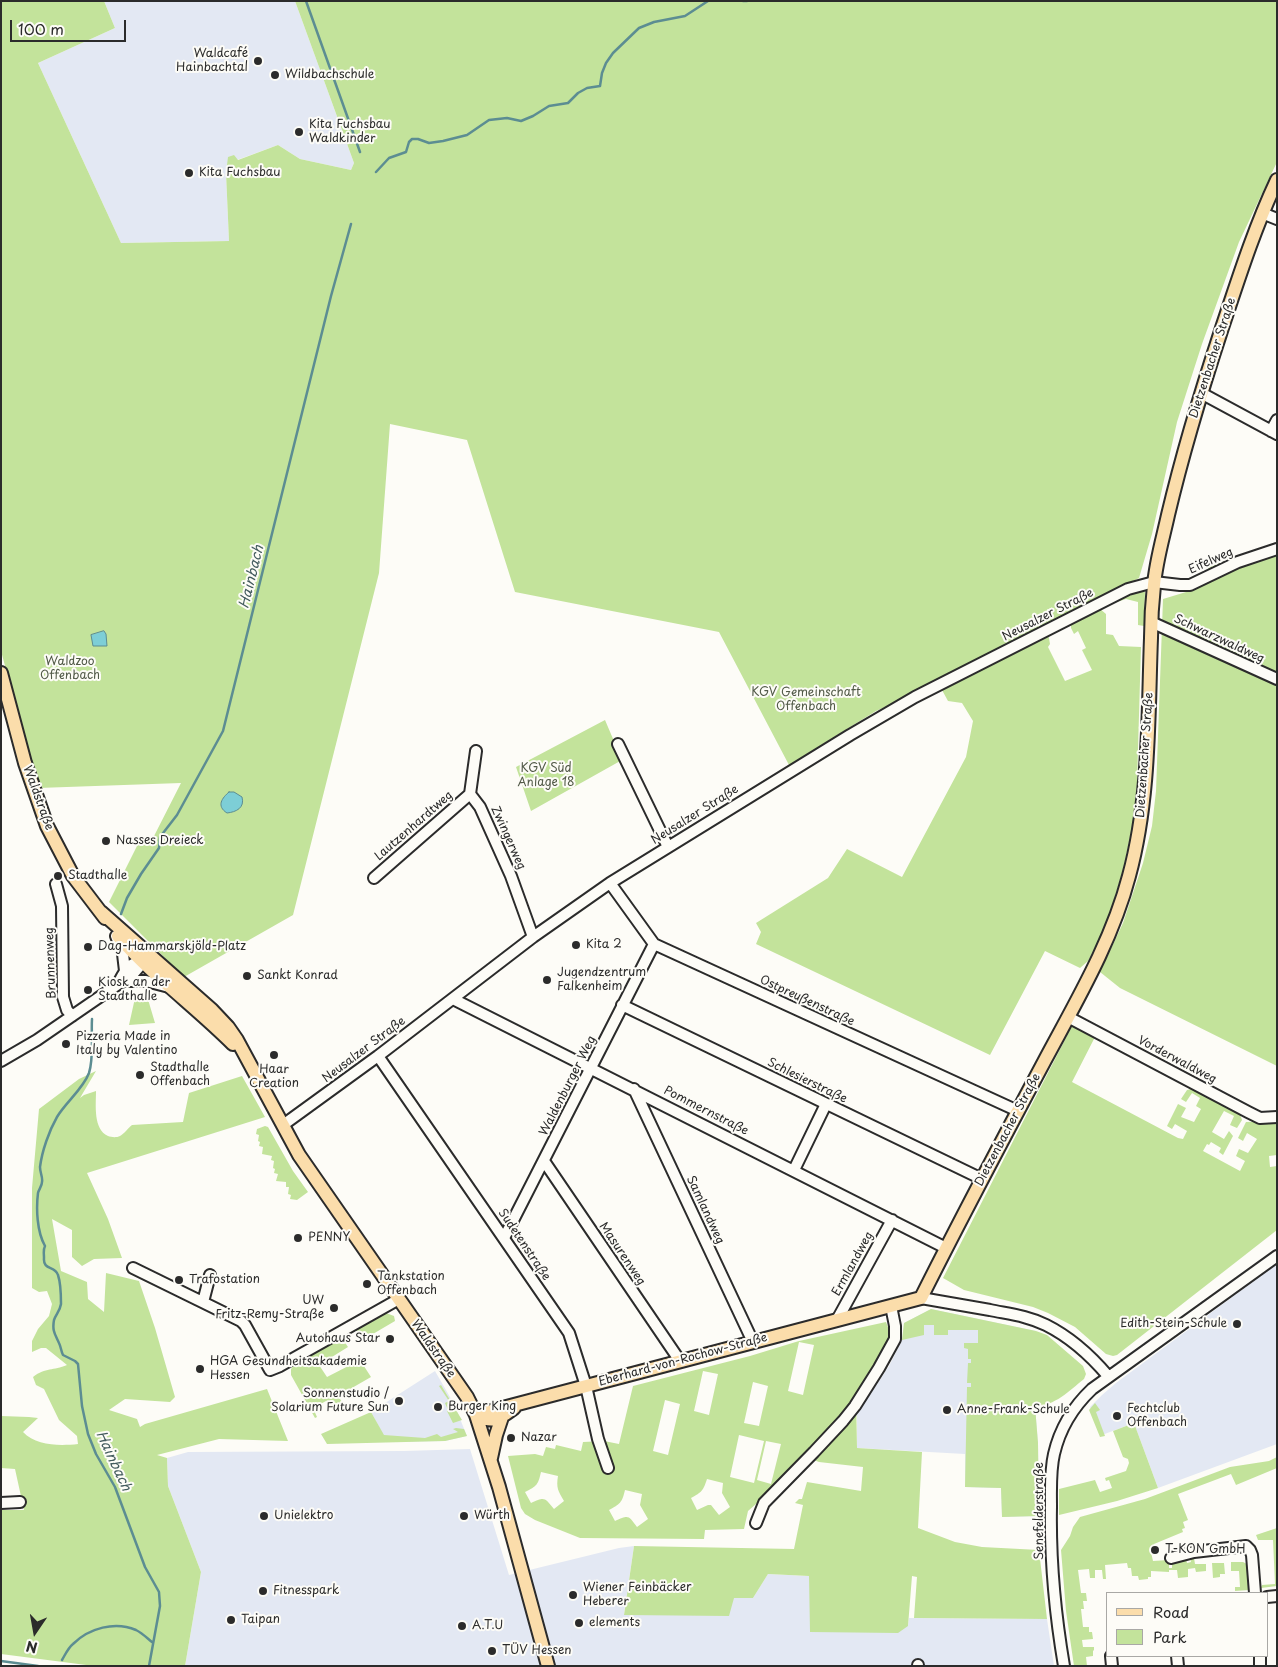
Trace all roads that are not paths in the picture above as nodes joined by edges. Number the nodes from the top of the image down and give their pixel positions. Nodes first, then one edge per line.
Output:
1 (1277, 180) edge
2 (1262, 213) junction
3 (1277, 219) edge
4 (1201, 393) junction
5 (1277, 420) edge
6 (1274, 433) edge
7 (1277, 549) edge
8 (1154, 582) junction
9 (1151, 622) junction
10 (1, 672) edge
11 (1277, 679) edge
12 (618, 744) dead end
13 (476, 751) dead end
14 (470, 794) junction
15 (668, 847) junction
16 (374, 878) dead end
17 (610, 883) junction
18 (56, 884) dead end
19 (101, 912) junction
20 (115, 932) junction
21 (533, 937) junction
22 (654, 944) junction
23 (143, 955) junction
24 (125, 971) junction
25 (118, 983) junction
26 (172, 988) junction
27 (453, 999) junction
28 (622, 1005) junction
29 (72, 1016) junction
30 (1068, 1016) junction
31 (378, 1056) junction
32 (1, 1061) edge
33 (249, 1063) junction
34 (591, 1068) junction
35 (634, 1089) junction
36 (826, 1104) junction
37 (1018, 1111) junction
38 (1277, 1117) edge
39 (283, 1125) junction
40 (544, 1161) junction
41 (794, 1170) junction
42 (982, 1179) junction
43 (892, 1220) junction
44 (504, 1238) junction
45 (946, 1248) junction
46 (1277, 1256) edge
47 (133, 1268) dead end
48 (210, 1275) dead end
49 (922, 1298) junction
50 (399, 1299) junction
51 (203, 1302) junction
52 (891, 1306) junction
53 (837, 1320) junction
54 (753, 1342) junction
55 (680, 1361) junction
56 (1108, 1376) junction
57 (586, 1386) junction
58 (520, 1403) junction
59 (476, 1415) junction
60 (502, 1417) junction
61 (491, 1461) junction
62 (608, 1468) dead end
63 (1, 1502) edge
64 (20, 1502) dead end
65 (756, 1523) dead end
66 (1172, 1558) dead end
67 (1255, 1592) edge
68 (548, 1666) edge
69 (1064, 1666) edge

1 - 2 main road, Dietzenbacher Straße
2 - 3 street
2 - 4 main road, Dietzenbacher Straße
4 - 6 street
4 - 8 main road, Dietzenbacher Straße
5 - 6 street
7 - 8 street, Eifelweg
8 - 9 main road, Dietzenbacher Straße
8 - 15 street, Neusalzer Straße
9 - 11 street, Schwarzwaldweg
9 - 30 main road, Dietzenbacher Straße
10 - 19 main road, Waldstraße
12 - 15 street
13 - 14 street
14 - 16 street, Lautzenhardtweg
14 - 21 street, Zwingerweg
15 - 17 street, Neusalzer Straße
17 - 21 street, Neusalzer Straße
17 - 22 street, Ostpreußenstraße
18 - 29 street, Brunnenweg
19 - 20 main road, Waldstraße
19 - 23 main road, Waldstraße
20 - 23 main road, Waldstraße
20 - 24 street
21 - 27 street, Neusalzer Straße
22 - 28 street, Waldenburger Weg
22 - 37 street, Ostpreußenstraße
23 - 24 street
23 - 25 street
23 - 26 main road, Waldstraße
23 - 33 main road, Waldstraße
24 - 25 street
25 - 26 street
25 - 29 street
26 - 33 main road, Waldstraße
27 - 31 street, Neusalzer Straße
27 - 34 street, Pommernstraße
28 - 34 street, Waldenburger Weg
28 - 36 street, Schlesierstraße
29 - 32 street
30 - 37 main road, Dietzenbacher Straße
30 - 38 street, Vorderwaldweg
31 - 39 street, Neusalzer Straße
31 - 44 street, Sudetenstraße
33 - 39 main road, Waldstraße
34 - 35 street, Pommernstraße
34 - 40 street, Waldenburger Weg
35 - 41 street, Pommernstraße
35 - 54 street, Samlandweg
36 - 41 street
36 - 42 street, Schlesierstraße
37 - 42 main road, Dietzenbacher Straße
39 - 50 main road, Waldstraße
40 - 44 street, Waldenburger Weg
40 - 55 street, Masurenweg
41 - 43 street, Pommernstraße
42 - 45 main road, Dietzenbacher Straße
43 - 45 street, Pommernstraße
43 - 53 street, Ermlandweg
44 - 57 street, Sudetenstraße
45 - 49 main road, Dietzenbacher Straße
46 - 56 street, Senefelderstraße
47 - 51 street
48 - 51 street
49 - 52 main road, Eberhard-von-Rochow-Straße
49 - 56 street, Eberhard-von-Rochow-Straße
50 - 51 street
50 - 59 main road, Waldstraße
52 - 53 main road, Eberhard-von-Rochow-Straße
52 - 65 street
53 - 54 main road, Eberhard-von-Rochow-Straße
54 - 55 main road, Eberhard-von-Rochow-Straße
55 - 57 main road, Eberhard-von-Rochow-Straße
56 - 69 street, Senefelderstraße
57 - 58 main road, Eberhard-von-Rochow-Straße
57 - 62 street, Sudetenstraße
58 - 59 main road, Eberhard-von-Rochow-Straße
58 - 60 main road
59 - 60 main road
59 - 61 main road, Waldstraße
60 - 61 main road
61 - 68 main road, Waldstraße
63 - 64 street
66 - 67 street

